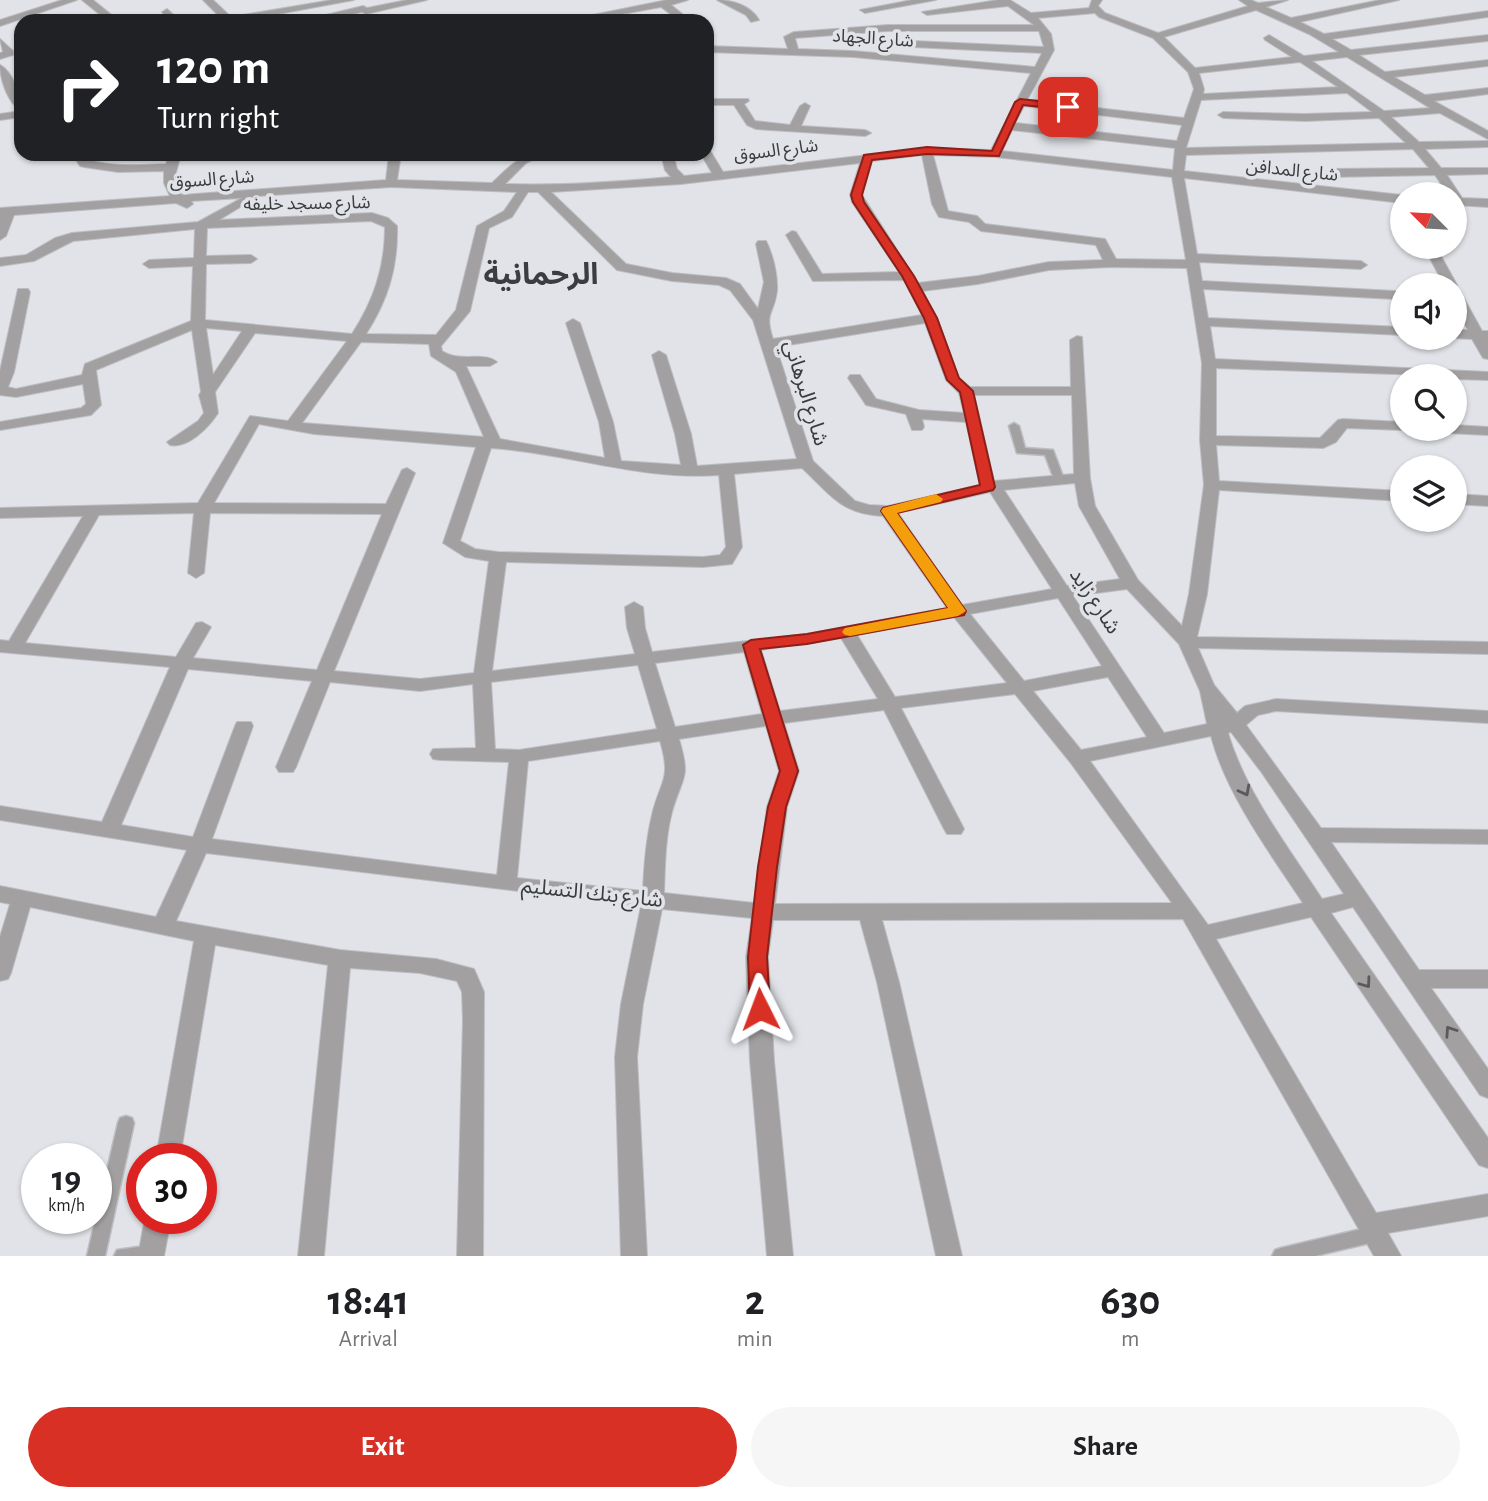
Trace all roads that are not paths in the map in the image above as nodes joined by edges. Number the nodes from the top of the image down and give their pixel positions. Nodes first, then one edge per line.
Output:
1 (72, 0) edge
2 (87, 0) edge
3 (208, 0) edge
4 (350, 0) edge
5 (422, 0) edge
6 (683, 0) edge
7 (722, 0) edge
8 (931, 0) edge
9 (1244, 0) edge
10 (1283, 0) edge
11 (1394, 0) edge
12 (1006, 1) edge
13 (663, 4) junction
14 (1096, 5) edge
15 (1255, 6) junction
16 (365, 10) junction
17 (865, 10) dead end
18 (927, 12) dead end
19 (28, 14) edge
20 (105, 14) edge
21 (223, 14) edge
22 (270, 14) edge
23 (344, 14) edge
24 (370, 14) edge
25 (607, 14) edge
26 (677, 14) edge
27 (1488, 14) edge
28 (1028, 16) junction
29 (754, 20) dead end
30 (1292, 21) junction
31 (1041, 28) junction
32 (1157, 36) junction
33 (730, 37) dead end
34 (1323, 37) junction
35 (1269, 38) dead end
36 (1488, 38) edge
37 (0, 42) edge
38 (858, 42) dead end
39 (891, 43) dead end
40 (714, 50) edge
41 (1049, 50) junction
42 (731, 51) junction
43 (793, 52) junction
44 (853, 54) junction
45 (1346, 54) junction
46 (0, 56) edge
47 (1302, 59) junction
48 (1488, 63) edge
49 (0, 68) edge
50 (1037, 70) junction
51 (1193, 71) junction
52 (1382, 75) junction
53 (1350, 90) junction
54 (1488, 91) edge
55 (14, 94) edge
56 (1198, 97) junction
57 (1420, 99) junction
58 (714, 102) edge
59 (1020, 102) junction
60 (806, 106) dead end
61 (1440, 110) junction
62 (1223, 115) dead end
63 (1383, 116) junction
64 (1187, 122) junction
65 (1488, 122) edge
66 (1468, 124) junction
67 (875, 125) dead end
68 (1009, 126) junction
69 (794, 129) junction
70 (865, 133) junction
71 (1488, 136) edge
72 (1417, 144) junction
73 (1488, 144) edge
74 (1180, 149) junction
75 (927, 150) junction
76 (995, 154) junction
77 (866, 157) junction
78 (82, 161) edge
79 (172, 161) edge
80 (394, 161) edge
81 (522, 161) edge
82 (669, 161) edge
83 (710, 161) edge
84 (169, 167) junction
85 (1488, 171) edge
86 (1441, 172) junction
87 (1330, 173) dead end
88 (719, 176) junction
89 (1178, 176) junction
90 (681, 180) junction
91 (1446, 182) edge
92 (391, 183) junction
93 (496, 186) junction
94 (525, 188) junction
95 (541, 189) junction
96 (255, 195) junction
97 (1390, 198) edge
98 (178, 200) junction
99 (1467, 202) edge
100 (1488, 203) edge
101 (5, 212) edge
102 (218, 217) junction
103 (201, 225) junction
104 (792, 235) dead end
105 (0, 236) edge
106 (762, 244) dead end
107 (251, 259) dead end
108 (200, 261) junction
109 (1191, 261) junction
110 (0, 262) edge
111 (1111, 263) junction
112 (149, 264) dead end
113 (1362, 265) dead end
114 (911, 282) junction
115 (1195, 285) junction
116 (23, 292) dead end
117 (1390, 295) edge
118 (1467, 312) edge
119 (930, 318) junction
120 (760, 320) junction
121 (1201, 322) junction
122 (198, 323) junction
123 (573, 323) dead end
124 (251, 328) junction
125 (1390, 330) edge
126 (1482, 335) edge
127 (355, 338) junction
128 (439, 339) junction
129 (1077, 340) dead end
130 (769, 344) junction
131 (659, 355) dead end
132 (1488, 355) edge
133 (451, 362) junction
134 (491, 362) dead end
135 (1209, 363) junction
136 (88, 374) junction
137 (1488, 376) edge
138 (855, 378) dead end
139 (966, 391) junction
140 (1077, 391) junction
141 (206, 395) junction
142 (972, 418) junction
143 (1390, 425) edge
144 (0, 426) edge
145 (292, 426) junction
146 (1014, 426) dead end
147 (1467, 430) edge
148 (1488, 431) edge
149 (1208, 440) junction
150 (175, 442) dead end
151 (490, 442) junction
152 (806, 463) junction
153 (614, 464) junction
154 (690, 470) junction
155 (726, 470) junction
156 (408, 473) dead end
157 (1082, 478) junction
158 (1059, 479) junction
159 (1212, 485) junction
160 (991, 487) junction
161 (1390, 495) edge
162 (1467, 500) edge
163 (1488, 501) edge
164 (203, 508) junction
165 (393, 509) junction
166 (94, 510) junction
167 (888, 511) junction
168 (0, 513) edge
169 (498, 557) junction
170 (196, 573) dead end
171 (1131, 583) junction
172 (1061, 592) junction
173 (634, 607) dead end
174 (958, 611) junction
175 (202, 627) dead end
176 (846, 632) junction
177 (1187, 642) junction
178 (751, 645) junction
179 (7, 646) edge
180 (1488, 648) edge
181 (647, 659) junction
182 (181, 664) junction
183 (1114, 670) junction
184 (323, 678) junction
185 (482, 678) junction
186 (1021, 687) junction
187 (890, 704) junction
188 (1488, 717) edge
189 (774, 718) junction
190 (244, 726) dead end
191 (1226, 727) junction
192 (668, 733) junction
193 (1159, 741) junction
194 (440, 754) dead end
195 (519, 756) junction
196 (486, 757) junction
197 (1077, 757) junction
198 (286, 766) dead end
199 (0, 813) edge
200 (954, 829) dead end
201 (109, 830) junction
202 (1313, 835) junction
203 (1488, 837) edge
204 (200, 845) junction
205 (506, 884) junction
206 (0, 894) edge
207 (1356, 899) junction
208 (22, 900) junction
209 (653, 900) junction
210 (1316, 907) junction
211 (1189, 911) junction
212 (764, 912) junction
213 (869, 912) junction
214 (162, 928) junction
215 (1202, 934) junction
216 (206, 935) junction
217 (340, 958) junction
218 (0, 973) edge
219 (1414, 979) junction
220 (1488, 979) edge
221 (1488, 1088) edge
222 (125, 1123) dead end
223 (171, 1143) edge
224 (1488, 1158) edge
225 (1488, 1205) edge
226 (1372, 1230) junction
227 (155, 1234) edge
228 (152, 1254) edge
229 (96, 1256) edge
230 (123, 1256) edge
231 (311, 1256) edge
232 (470, 1256) edge
233 (634, 1256) edge
234 (780, 1256) edge
235 (949, 1256) edge
236 (1281, 1256) edge
237 (1388, 1256) edge

1 - 19 street
2 - 20 street
3 - 21 street
4 - 16 street
4 - 22 street
5 - 16 street
6 - 13 street
7 - 29 street
8 - 17 street
9 - 15 street
10 - 15 street
11 - 30 street
12 - 18 street
12 - 28 street
13 - 25 street
13 - 26 street
14 - 28 street
14 - 32 street
15 - 30 street
15 - 32 street
16 - 23 street
16 - 24 street
27 - 34 street
28 - 31 street
30 - 34 street
31 - 41 street
31 - 43 street
32 - 51 street
33 - 42 street
34 - 45 street
35 - 47 street
36 - 45 street
37 - 46 street
38 - 44 street
39 - 41 street
40 - 42 street, شارع الجهاد
41 - 50 street
42 - 43 street, شارع الجهاد
43 - 44 street, شارع الجهاد
44 - 50 street, شارع الجهاد
45 - 47 street
45 - 52 street
47 - 51 street
47 - 53 street
48 - 52 street
49 - 55 street
50 - 59 street
51 - 56 street
52 - 57 street
53 - 56 street
53 - 63 street
54 - 57 street
56 - 64 street
57 - 61 street
58 - 69 street
59 - 64 street
59 - 68 street
60 - 69 street
61 - 63 street
61 - 66 street
62 - 63 street
63 - 72 street
64 - 74 street
65 - 66 street
66 - 71 street
67 - 70 street
68 - 74 street
68 - 76 street
69 - 70 street
70 - 77 street, شارع زايد
72 - 73 street
72 - 74 street
72 - 86 street
74 - 89 street
75 - 76 street, شارع السوق
75 - 77 street, شارع السوق
75 - 111 street
76 - 89 street, شارع السوق
77 - 88 street, شارع السوق
77 - 114 street, شارع زايد
78 - 84 street
79 - 84 street
80 - 92 street
81 - 93 street
82 - 90 street
83 - 88 street
84 - 98 street
85 - 86 street
86 - 87 street
86 - 91 street
88 - 90 street, شارع السوق
89 - 97 street, شارع المدافن
89 - 109 street
90 - 95 street, شارع السوق
92 - 93 street, شارع السوق
92 - 96 street, شارع السوق
93 - 94 street, شارع السوق
94 - 95 street, شارع السوق
94 - 128 street
95 - 120 street, شارع البرهاني
96 - 98 street, شارع السوق
96 - 102 street
98 - 101 street, شارع السوق
98 - 102 street
99 - 100 street
101 - 105 street
102 - 103 street
103 - 108 street
103 - 110 street, شارع مسجد خليفه
103 - 127 street, شارع مسجد خليفه
104 - 114 street
106 - 120 street
107 - 108 street
108 - 112 street
108 - 122 street
109 - 111 street
109 - 113 street
109 - 115 street
111 - 114 street
114 - 119 street, شارع زايد
115 - 117 street
115 - 121 street
116 - 136 street
118 - 126 street
119 - 130 street
119 - 139 street, شارع زايد
120 - 130 street, شارع البرهاني
121 - 125 street
121 - 135 street
122 - 124 street
122 - 136 street
122 - 141 street
123 - 153 street
124 - 127 street
124 - 141 street
126 - 132 street
127 - 128 street
127 - 145 street, شارع مسجد خليفه
128 - 133 street
129 - 140 street
130 - 152 street, شارع البرهاني
131 - 154 street
133 - 134 street
133 - 151 street
135 - 137 street
135 - 149 street
136 - 144 street
138 - 142 street
139 - 140 street
139 - 142 street, شارع زايد
140 - 157 street
141 - 150 street
142 - 160 street, شارع زايد
143 - 149 street
145 - 151 street
145 - 164 street
146 - 158 lane
147 - 148 street
149 - 159 street
151 - 153 street
151 - 169 street
152 - 155 street
152 - 167 street, شارع البرهاني
153 - 154 street
154 - 155 street
155 - 169 street
156 - 165 street
157 - 158 street
157 - 171 street
158 - 160 street
159 - 161 street
159 - 177 street
160 - 167 street
160 - 172 street, شارع زايد
162 - 163 street
164 - 165 street
164 - 166 street
164 - 170 street
165 - 184 street
166 - 168 street
166 - 179 street
167 - 174 street
169 - 185 street
171 - 172 street
171 - 177 street
172 - 174 street
172 - 183 street, شارع زايد
173 - 181 street
174 - 176 street
174 - 186 street
175 - 182 street
176 - 178 street
176 - 187 street
177 - 180 street
177 - 191 street
178 - 181 street
178 - 189 street
179 - 182 street
181 - 185 street
181 - 192 street
182 - 184 street
182 - 201 street
183 - 186 street
183 - 193 street, شارع زايد
184 - 185 street
184 - 198 street
185 - 196 street
186 - 187 street
186 - 197 street
187 - 189 street
187 - 200 street
188 - 191 street
189 - 192 street
189 - 212 street
190 - 204 street
191 - 193 street
191 - 202 street
191 -> 210 street
192 - 195 street
192 - 209 street
193 - 197 street
194 - 196 street
195 - 196 street
195 - 205 street
197 - 211 street
199 - 201 street, شارع بنك التسليم
201 - 204 street, شارع بنك التسليم
202 - 203 street
202 - 207 street
204 - 205 street, شارع بنك التسليم
204 - 214 street
205 - 209 street, شارع بنك التسليم
206 - 208 street
207 - 210 street
207 - 219 street
208 - 214 street
208 - 218 street
209 - 212 street, شارع بنك التسليم
209 - 233 street
210 - 215 street
210 -> 224 street
211 - 213 street, شارع بنك التسليم
211 - 215 street
212 - 213 street, شارع بنك التسليم
212 - 234 street
213 - 235 street
214 - 216 street
215 - 226 street
216 - 217 street
216 - 223 street
217 - 231 street
217 - 232 street
219 - 220 street
221 -> 219 street
222 - 229 lane
225 - 226 street
226 - 236 lane
226 - 237 street
227 - 228 street
228 - 230 lane

